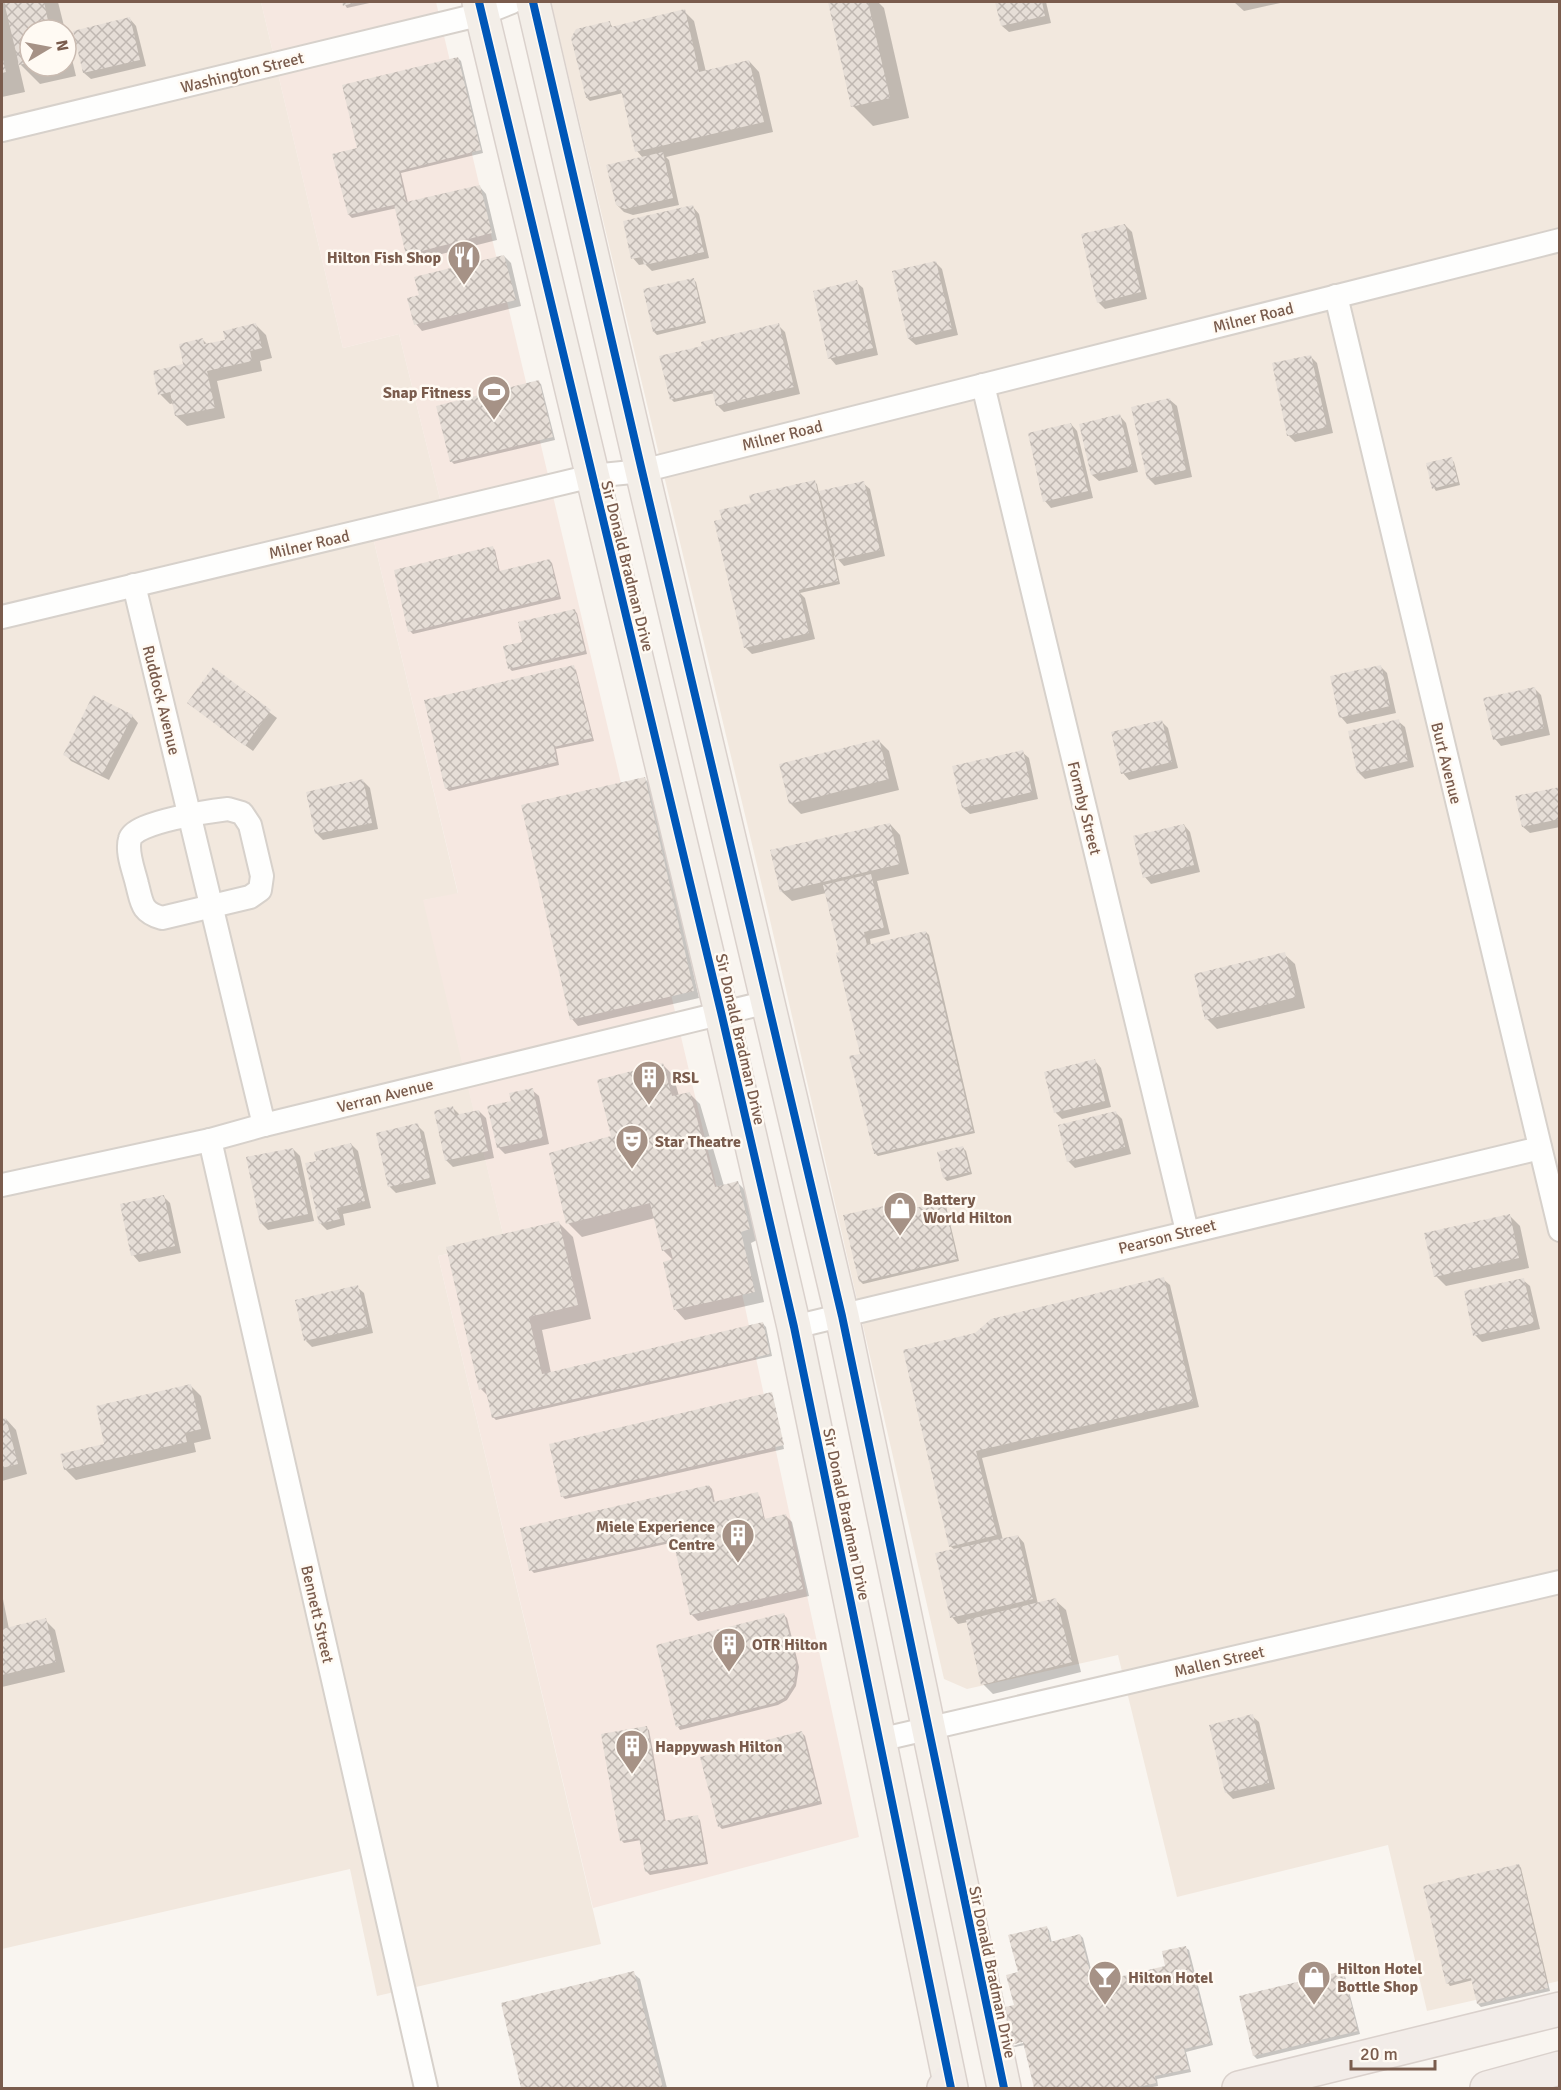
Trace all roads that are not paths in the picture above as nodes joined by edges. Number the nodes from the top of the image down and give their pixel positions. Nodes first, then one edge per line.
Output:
1 (512, 2) edge
2 (533, 2) edge
3 (480, 8) edge
4 (2, 130) edge
5 (1560, 240) edge
6 (1336, 296) junction
7 (983, 385) junction
8 (642, 471) junction
9 (592, 476) junction
10 (134, 585) junction
11 (2, 617) edge
12 (190, 815) junction
13 (210, 905) junction
14 (768, 1002) junction
15 (721, 1012) junction
16 (264, 1125) junction
17 (210, 1140) junction
18 (1540, 1148) junction
19 (2, 1185) edge
20 (1560, 1230) edge
21 (1187, 1231) junction
22 (842, 1316) junction
23 (795, 1327) junction
24 (1560, 1582) edge
25 (929, 1729) junction
26 (879, 1740) junction
27 (1560, 2009) edge
28 (1550, 2076) edge
29 (948, 2086) edge
30 (426, 2088) edge
31 (1004, 2088) edge
32 (1239, 2088) edge
33 (1487, 2088) edge

1 - 3 street, Washington Street
2 - 8 main road, Sir Donald Bradman Drive
3 - 4 street, Washington Street
3 - 9 main road, Sir Donald Bradman Drive
5 - 6 street, Milner Road
6 - 7 street, Milner Road
6 - 18 street, Burt Avenue
7 - 8 street, Milner Road
7 - 21 street, Formby Street
8 - 9 street, Milner Road
8 - 14 main road, Sir Donald Bradman Drive
9 - 10 street, Milner Road
9 - 15 main road, Sir Donald Bradman Drive
10 - 11 street, Milner Road
10 - 12 street, Ruddock Avenue
12 - 13 street, Ruddock Avenue
12 - 13 street
12 - 13 street
13 - 16 street, Ruddock Avenue
14 - 15 street, Verran Avenue
14 - 22 main road, Sir Donald Bradman Drive
15 - 16 street, Verran Avenue
15 - 23 main road, Sir Donald Bradman Drive
16 - 17 street, Verran Avenue
17 - 19 street, Verran Avenue
17 - 30 street, Bennett Street
18 - 20 street, Burt Avenue
18 - 21 street, Pearson Street
21 - 22 street, Pearson Street
22 - 23 street, Pearson Street
22 - 25 main road, Sir Donald Bradman Drive
23 - 26 main road, Sir Donald Bradman Drive
24 - 25 street, Mallen Street
25 - 26 street, Mallen Street
25 - 31 main road, Sir Donald Bradman Drive
26 - 29 main road, Sir Donald Bradman Drive
27 - 32 highway
28 - 33 highway

